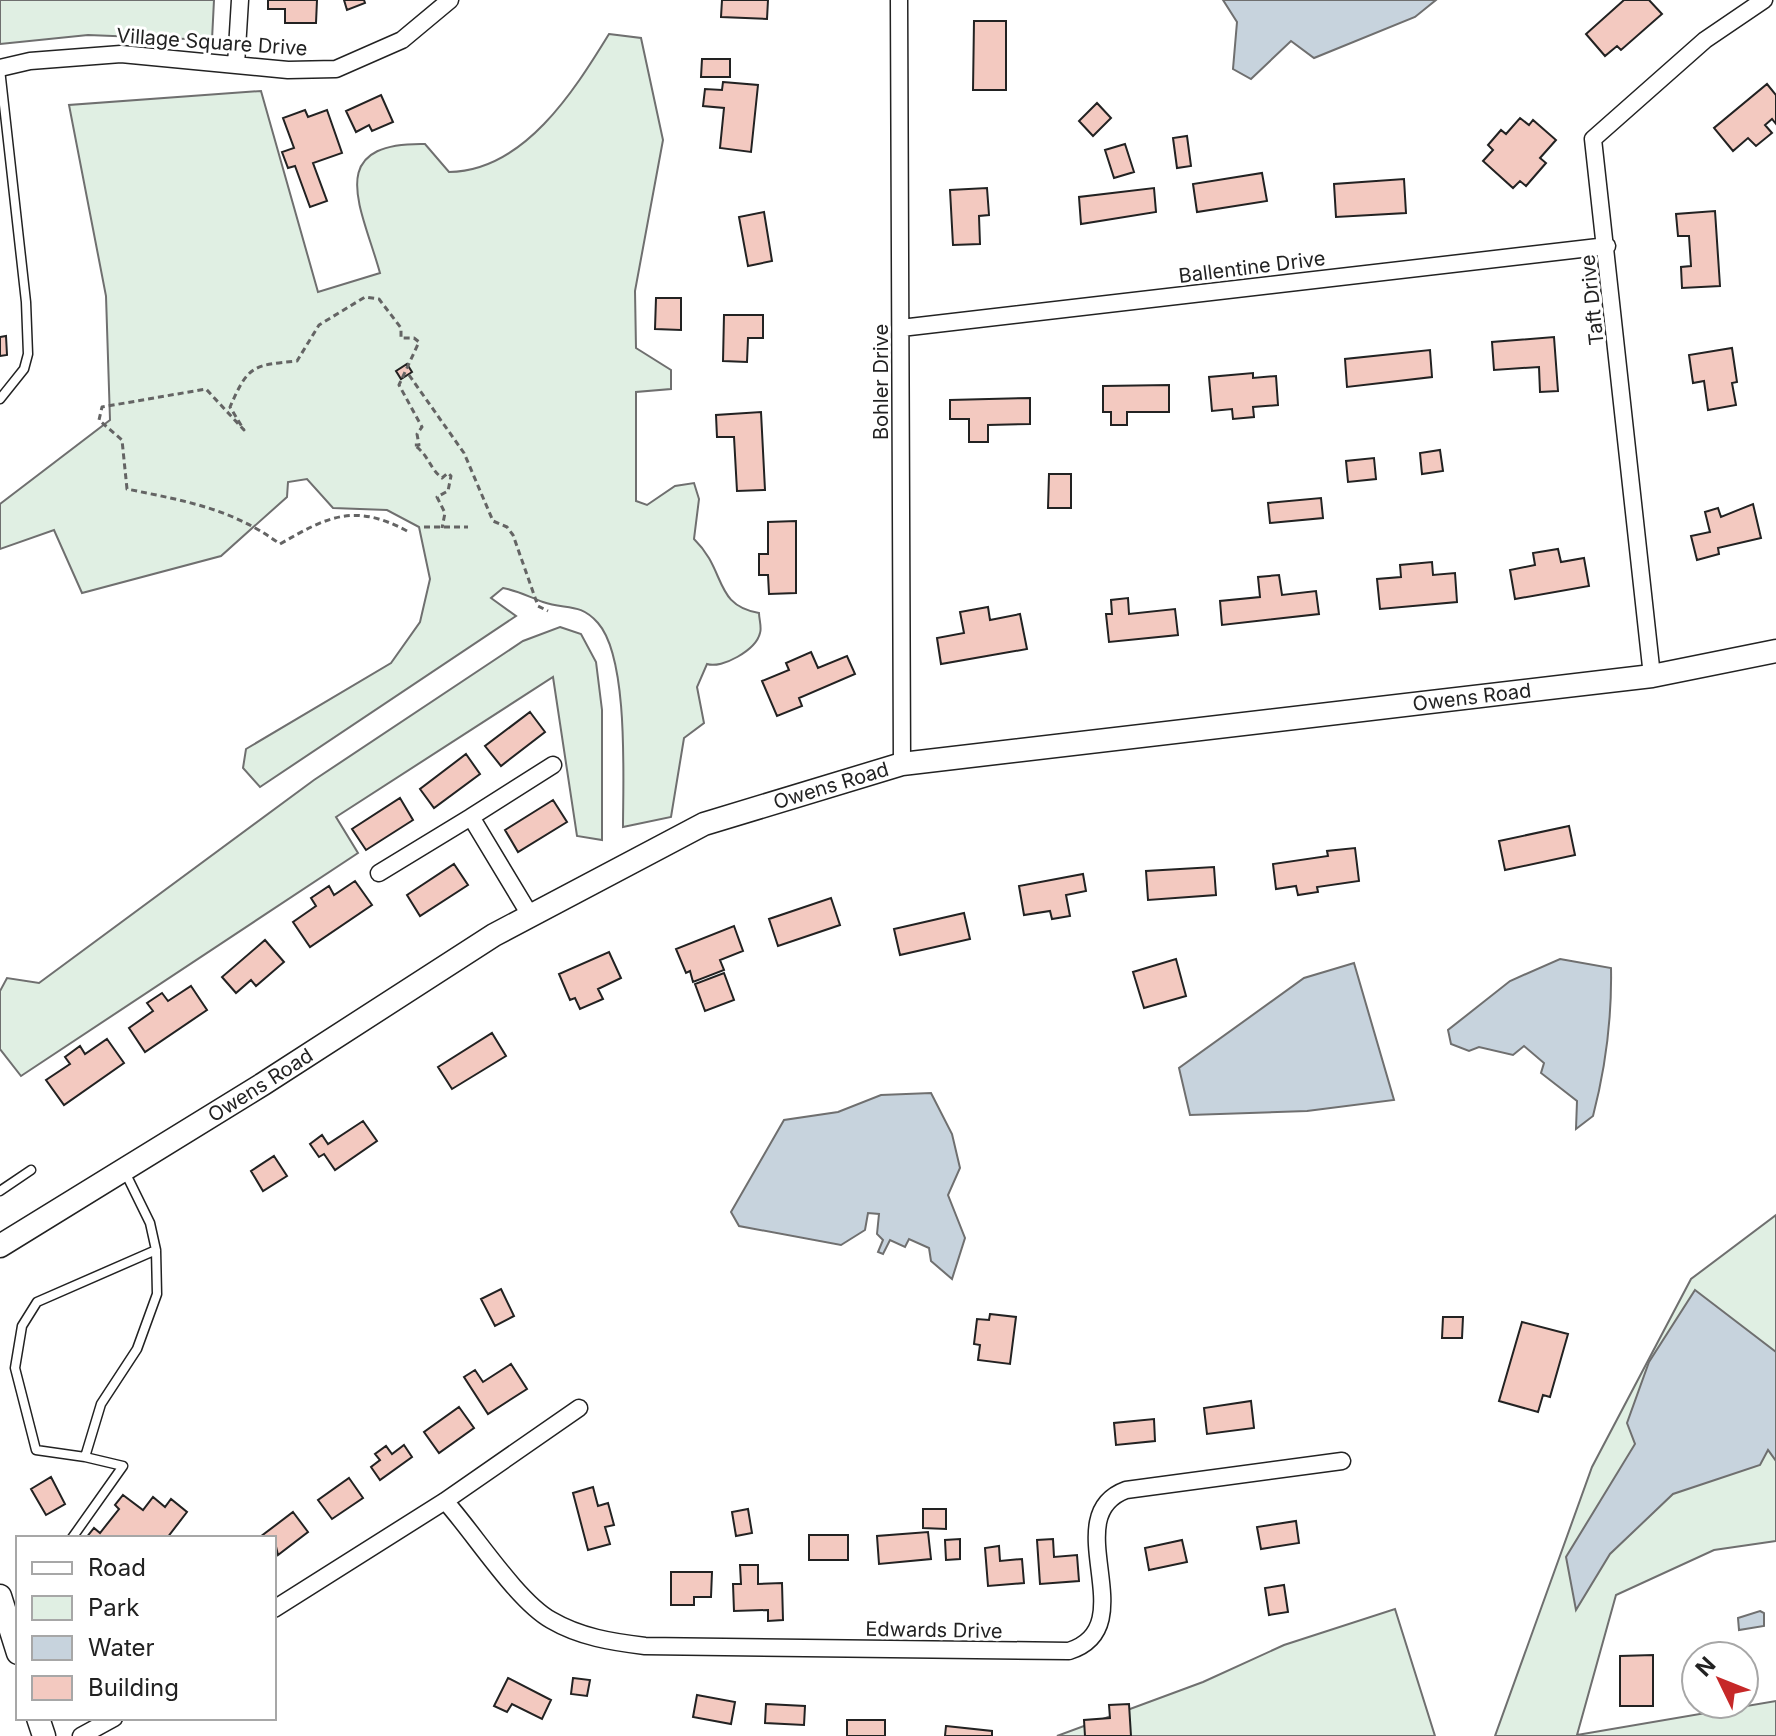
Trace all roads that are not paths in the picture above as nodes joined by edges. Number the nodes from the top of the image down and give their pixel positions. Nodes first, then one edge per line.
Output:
1 (240, 0) edge
2 (450, 0) edge
3 (899, 0) edge
4 (1764, 0) edge
5 (236, 65) junction
6 (0, 69) edge
7 (11, 150) junction
8 (0, 151) edge
9 (1607, 246) junction
10 (901, 328) junction
11 (0, 399) edge
12 (1776, 651) edge
13 (1652, 676) junction
14 (902, 764) junction
15 (553, 765) dead end
16 (471, 817) junction
17 (379, 873) dead end
18 (530, 915) junction
19 (124, 1169) junction
20 (31, 1170) dead end
21 (0, 1191) edge
22 (0, 1246) edge
23 (156, 1250) junction
24 (579, 1408) dead end
25 (85, 1457) junction
26 (1342, 1461) dead end
27 (445, 1501) junction
28 (73, 1536) edge
29 (0, 1596) edge
30 (276, 1608) edge
31 (16, 1647) edge
32 (108, 1727) edge
33 (81, 1736) edge

1 - 5 street
2 - 5 street, Village Square Drive
3 - 10 street, Bohler Drive
4 - 9 street, Taft Drive
5 - 6 street, Village Square Drive
6 - 7 lane
7 - 8 lane
7 - 11 lane
9 - 10 street, Ballentine Drive
9 - 13 street, Taft Drive
10 - 14 street, Bohler Drive
12 - 13 street, Owens Road
13 - 14 street, Owens Road
14 - 18 street, Owens Road
15 - 16 street
16 - 17 street
16 - 18 street
18 - 19 street, Owens Road
19 - 22 street, Owens Road
19 - 23 lane
20 - 21 lane
23 - 25 lane
23 - 25 lane
24 - 27 street
25 - 28 lane
26 - 27 street, Edwards Drive
27 - 30 street
29 - 31 street
32 - 33 street

